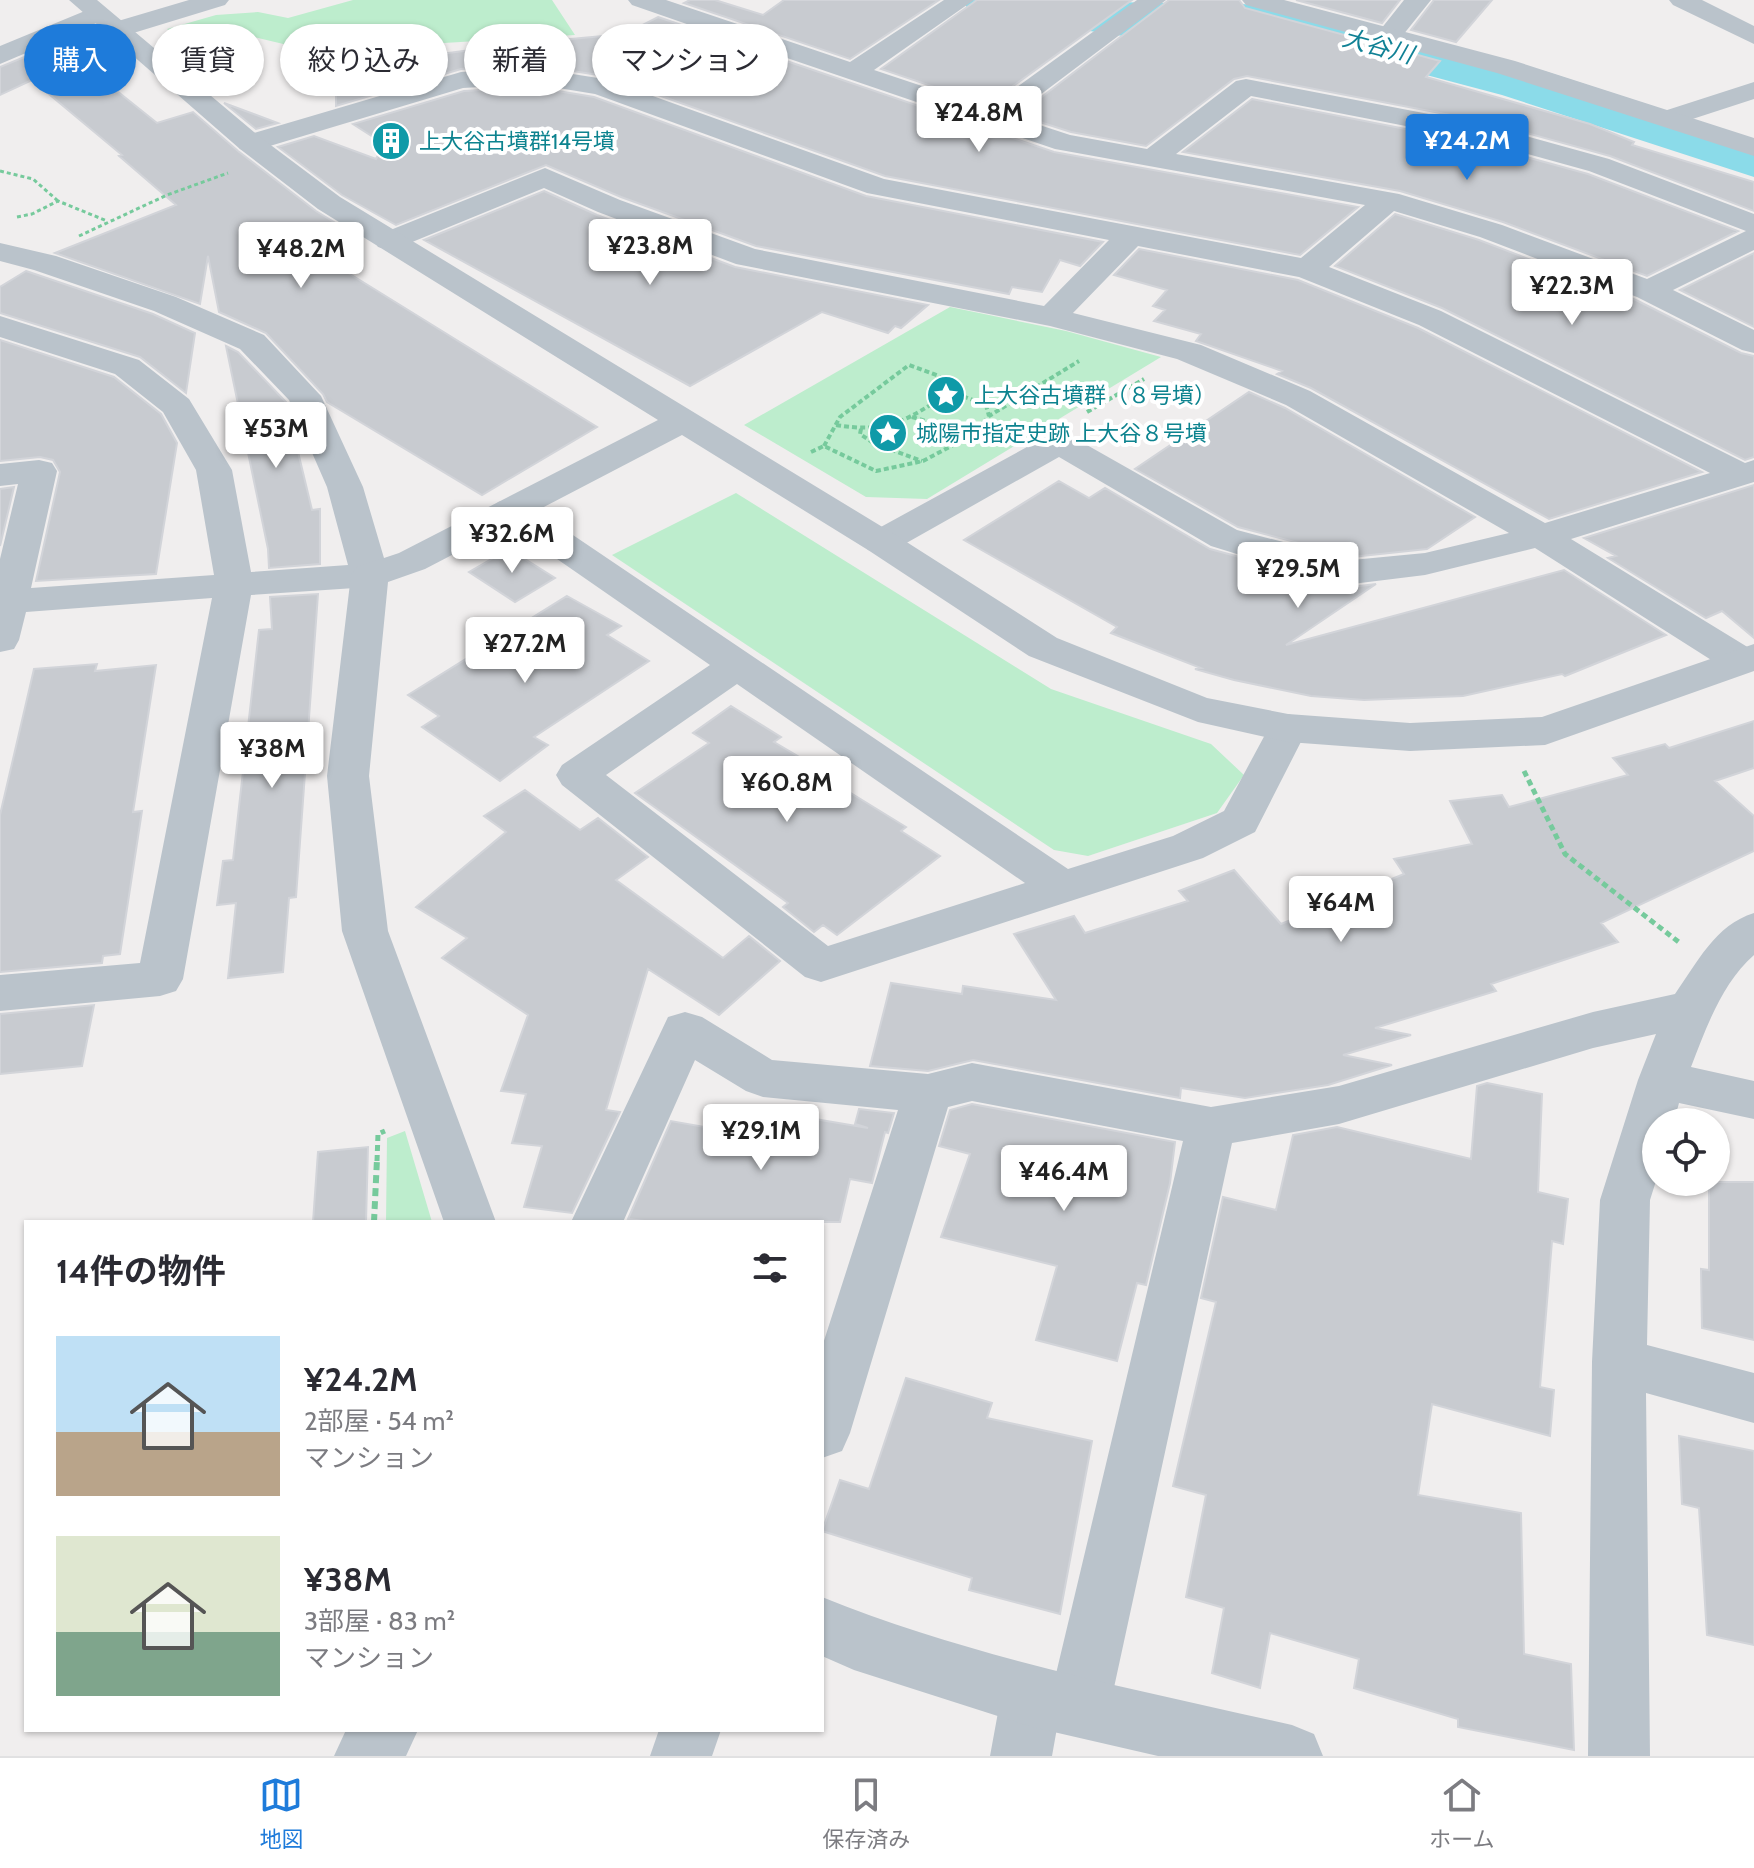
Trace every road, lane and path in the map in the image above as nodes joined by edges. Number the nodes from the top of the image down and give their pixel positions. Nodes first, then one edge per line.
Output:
1 (216, 0) edge
2 (641, 0) edge
3 (1255, 0) edge
4 (1418, 0) edge
5 (1682, 0) edge
6 (957, 3) edge
7 (1135, 13) edge
8 (99, 15) edge
9 (712, 24) edge
10 (1390, 34) junction
11 (1754, 36) edge
12 (788, 51) edge
13 (0, 56) edge
14 (851, 73) junction
15 (592, 86) edge
16 (1754, 90) edge
17 (625, 96) edge
18 (1671, 118) junction
19 (990, 119) junction
20 (1754, 147) edge
21 (244, 156) junction
22 (1153, 158) junction
23 (0, 171) edge
24 (1389, 200) junction
25 (58, 201) junction
26 (11, 218) dead end
27 (1754, 224) edge
28 (1132, 235) junction
29 (1754, 238) edge
30 (389, 241) junction
31 (0, 252) edge
32 (1307, 269) junction
33 (1648, 290) junction
34 (1051, 317) junction
35 (0, 326) edge
36 (1754, 343) edge
37 (1189, 352) junction
38 (1048, 378) dead end
39 (952, 392) junction
40 (989, 416) junction
41 (912, 417) junction
42 (681, 422) junction
43 (835, 425) junction
44 (861, 429) junction
45 (972, 435) junction
46 (1059, 443) junction
47 (824, 446) junction
48 (803, 455) dead end
49 (923, 461) junction
50 (1747, 472) edge
51 (0, 475) edge
52 (511, 510) junction
53 (1541, 536) junction
54 (881, 542) junction
55 (370, 575) junction
56 (234, 584) junction
57 (5, 601) edge
58 (0, 640) edge
59 (1748, 659) edge
60 (737, 665) junction
61 (1288, 728) junction
62 (1521, 765) dead end
63 (1062, 887) junction
64 (1754, 930) edge
65 (1703, 989) junction
66 (0, 993) edge
67 (1662, 1080) junction
68 (928, 1093) junction
69 (1754, 1100) edge
70 (429, 1110) junction
71 (1211, 1127) junction
72 (374, 1220) edge
73 (469, 1220) edge
74 (598, 1220) edge
75 (1619, 1362) junction
76 (1754, 1398) edge
77 (824, 1427) edge
78 (824, 1627) edge
79 (1056, 1701) junction
80 (359, 1732) edge
81 (385, 1732) edge
82 (689, 1732) edge
83 (364, 1756) edge
84 (681, 1756) edge
85 (1021, 1756) edge
86 (1292, 1756) edge
87 (1619, 1756) edge

1 - 8 street
2 - 9 street
3 - 10 street
4 - 10 street
5 - 11 street
6 - 14 street
7 - 19 street
8 - 13 street
8 - 21 street
10 - 18 street
12 - 14 street
14 - 19 street
15 - 21 street
16 - 18 street
17 - 28 street
18 - 20 street
19 - 22 street
21 - 25 path
21 - 30 street
22 - 24 street
22 - 27 street
23 - 25 path
24 - 32 street
24 - 33 street
25 - 26 path
28 - 32 street
28 - 34 street
29 - 33 street
30 - 34 street
30 - 42 street
31 - 55 street
32 - 50 street
33 - 36 street
34 - 37 street
35 - 56 street
37 - 46 path
37 - 53 street
38 - 40 path
39 - 40 path
39 - 41 path
39 - 43 path
40 - 45 path
41 - 44 path
41 - 45 path
42 - 52 street
42 - 54 street
43 - 44 path
43 - 47 path
44 - 49 path
45 - 49 path
46 - 53 street
46 - 54 street
47 - 48 path
47 - 49 path
50 - 53 street
51 - 57 street
52 - 55 street
52 - 60 street
53 - 59 street
54 - 61 street
55 - 56 street
55 - 70 street
56 - 57 street
56 - 66 street
57 - 58 street
59 - 61 street
60 - 63 street
60 - 63 street
61 - 63 street
62 - 65 path
64 - 65 street
65 - 67 street
65 - 71 street
67 - 69 street
67 - 75 street
68 - 71 street
68 - 74 street
68 - 77 street
70 - 72 path
70 - 73 street
71 - 79 street
75 - 76 street
75 - 87 street
78 - 79 street
79 - 85 street
79 - 86 street
80 - 83 street
81 - 83 street
82 - 84 street

